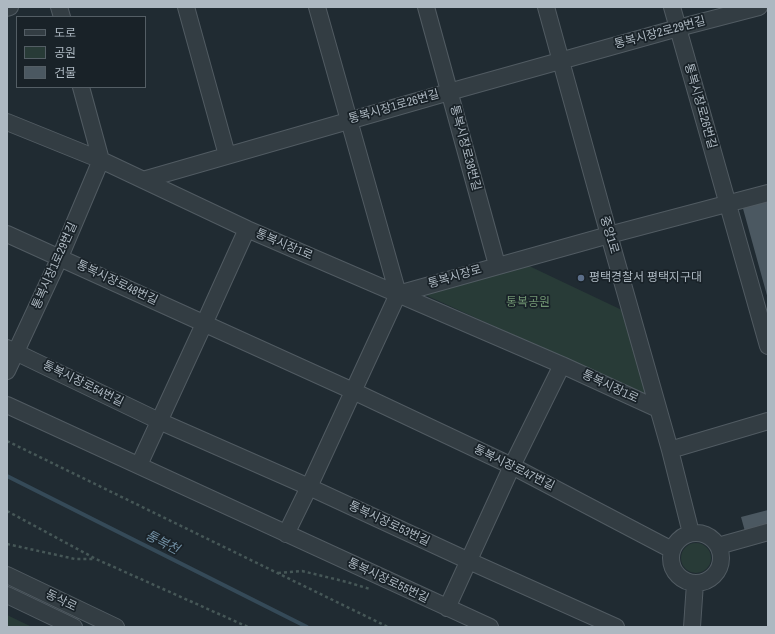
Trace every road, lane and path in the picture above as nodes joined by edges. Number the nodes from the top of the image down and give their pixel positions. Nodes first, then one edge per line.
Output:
1 (10, 7) edge
2 (186, 7) edge
3 (317, 7) edge
4 (426, 7) edge
5 (546, 7) edge
6 (672, 7) edge
7 (759, 7) edge
8 (7, 8) edge
9 (678, 28) junction
10 (561, 61) junction
11 (81, 88) edge
12 (449, 92) junction
13 (350, 120) junction
14 (7, 122) edge
15 (227, 155) junction
16 (101, 160) junction
17 (143, 180) junction
18 (768, 194) edge
19 (728, 204) junction
20 (246, 230) junction
21 (7, 234) edge
22 (609, 235) junction
23 (60, 257) junction
24 (497, 265) junction
25 (398, 294) junction
26 (204, 324) junction
27 (768, 346) edge
28 (12, 350) edge
29 (562, 365) junction
30 (7, 371) edge
31 (353, 391) junction
32 (7, 405) edge
33 (658, 409) junction
34 (159, 421) junction
35 (768, 421) edge
36 (7, 441) edge
37 (670, 450) junction
38 (139, 465) junction
39 (512, 466) junction
40 (310, 487) junction
41 (7, 511) edge
42 (768, 532) edge
43 (690, 533) junction
44 (286, 534) junction
45 (7, 544) edge
46 (718, 546) junction
47 (672, 550) junction
48 (96, 559) junction
49 (469, 561) junction
50 (277, 573) junction
51 (7, 575) edge
52 (694, 588) junction
53 (375, 591) dead end
54 (7, 594) edge
55 (447, 608) junction
56 (74, 627) edge
57 (116, 627) edge
58 (248, 627) edge
59 (388, 627) edge
60 (490, 627) edge
61 (616, 627) edge
62 (692, 627) edge

1 - 8 street
2 - 15 street
3 - 13 street
4 - 12 street, 통복시장로38번길
5 - 10 street, 중앙1로
6 - 9 street, 통복시장로26번길
7 - 9 street, 통복시장2로29번길
9 - 10 street, 통복시장2로29번길
9 - 19 street, 통복시장로26번길
10 - 12 street, 통복시장1로26번길
10 - 22 street, 중앙1로
11 - 16 street
12 - 13 street, 통복시장1로26번길
12 - 24 street, 통복시장로38번길
13 - 15 street, 통복시장1로26번길
13 - 25 street
14 - 16 street, 통복시장1로
15 - 17 street, 통복시장1로26번길
16 - 17 street, 통복시장1로
16 - 23 street, 통복시장1로29번길
17 - 20 street, 통복시장1로
18 - 19 street, 통복시장로
19 - 22 street, 통복시장로
19 - 27 street, 통복시장로26번길
20 - 25 street, 통복시장1로
20 - 26 street
21 - 23 street, 통복시장로48번길
22 - 24 street, 통복시장로
22 - 33 street, 중앙1로
23 - 26 street, 통복시장로48번길
23 - 28 street, 통복시장1로29번길
24 - 25 street, 통복시장로
25 - 29 street, 통복시장1로
25 - 31 street
26 - 31 street, 통복시장로48번길
26 - 34 street
28 - 30 street, 통복시장1로29번길
28 - 34 street, 통복시장로54번길
29 - 33 street, 통복시장1로
29 - 39 street
31 - 39 street, 통복시장로47번길
31 - 40 street
32 - 38 street, 통복시장로55번길
33 - 37 street, 중앙1로
34 - 38 street
34 - 40 street, 통복시장로54번길
35 - 37 street
36 - 50 path
37 - 43 street, 중앙1로
38 - 44 street, 통복시장로55번길
39 - 47 street, 통복시장로47번길
39 - 49 street
40 - 44 street
40 - 49 street, 통복시장로53번길
41 - 48 path
42 - 46 street
43 - 46 street
43 - 47 street
44 - 55 street, 통복시장로55번길
45 - 48 path
46 - 52 street
47 - 52 street
48 - 58 path
49 - 55 street
49 - 61 street, 통복시장로53번길
50 - 53 path
50 - 59 path
51 - 57 street, 동삭로
52 - 62 street
54 - 56 street, 동삭로
55 - 60 street, 통복시장로55번길

